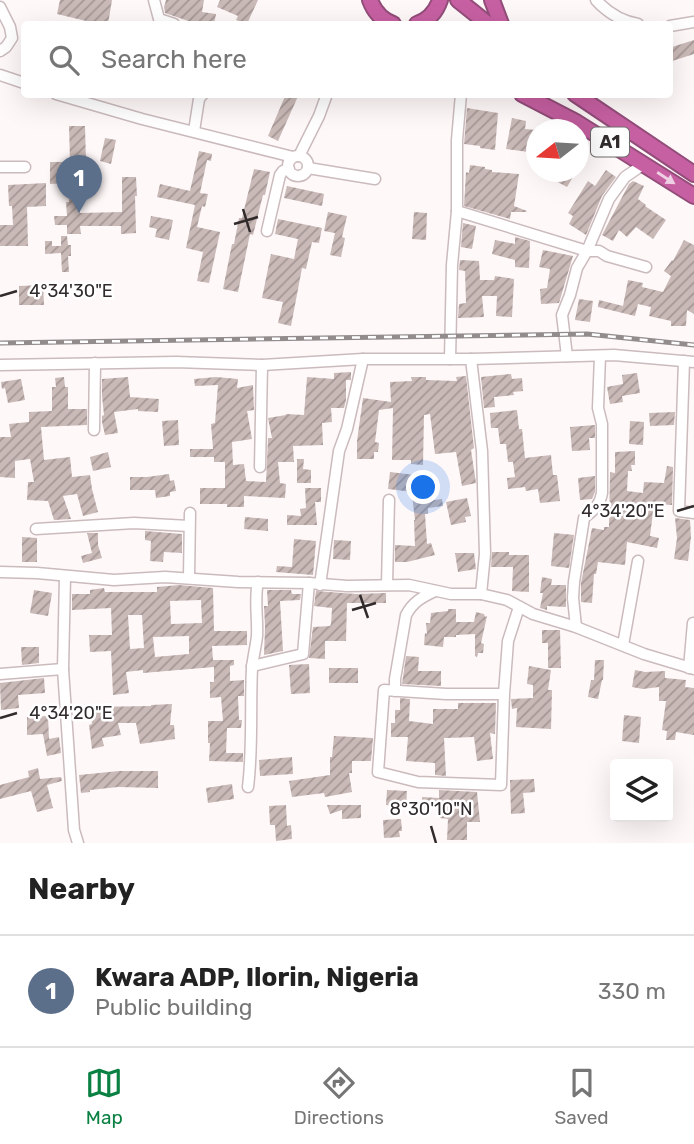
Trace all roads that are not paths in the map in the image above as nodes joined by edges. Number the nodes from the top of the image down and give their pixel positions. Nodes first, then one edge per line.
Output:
1 (154, 0) edge
2 (358, 0) edge
3 (370, 0) edge
4 (439, 0) edge
5 (458, 0) edge
6 (492, 0) edge
7 (596, 0) edge
8 (0, 7) edge
9 (378, 15) junction
10 (165, 21) edge
11 (386, 21) edge
12 (422, 21) edge
13 (484, 21) edge
14 (500, 21) edge
15 (624, 21) edge
16 (694, 22) edge
17 (673, 26) edge
18 (0, 51) edge
19 (0, 75) edge
20 (21, 82) edge
21 (70, 98) edge
22 (200, 98) edge
23 (326, 98) edge
24 (461, 98) edge
25 (530, 98) edge
26 (581, 98) edge
27 (194, 131) junction
28 (296, 157) junction
29 (644, 163) junction
30 (0, 167) edge
31 (25, 167) dead end
32 (308, 168) junction
33 (289, 169) junction
34 (694, 174) edge
35 (375, 178) dead end
36 (694, 196) edge
37 (457, 211) junction
38 (267, 231) dead end
39 (587, 251) junction
40 (646, 267) dead end
41 (567, 356) junction
42 (600, 356) junction
43 (363, 359) junction
44 (450, 359) junction
45 (471, 359) junction
46 (689, 362) edge
47 (95, 363) junction
48 (0, 365) edge
49 (262, 365) junction
50 (94, 430) dead end
51 (260, 467) dead end
52 (389, 500) dead end
53 (190, 513) dead end
54 (694, 513) edge
55 (190, 526) junction
56 (36, 529) dead end
57 (638, 561) dead end
58 (0, 572) edge
59 (65, 576) junction
60 (189, 578) junction
61 (258, 582) junction
62 (309, 583) junction
63 (320, 585) junction
64 (387, 585) junction
65 (435, 591) junction
66 (481, 594) junction
67 (519, 607) junction
68 (692, 623) edge
69 (576, 628) junction
70 (622, 645) junction
71 (252, 666) junction
72 (692, 668) edge
73 (62, 669) junction
74 (0, 674) edge
75 (394, 691) junction
76 (504, 694) junction
77 (248, 787) dead end
78 (78, 843) edge

1 - 10 street
2 - 9 highway
3 - 9 highway
4 - 12 highway
5 - 13 highway
6 - 14 highway
7 - 15 street
8 - 18 street
9 - 11 highway
16 - 17 street
19 - 20 street
21 - 27 street
22 - 27 street
23 - 28 street
24 - 37 street
25 - 29 highway, A1
26 - 34 highway, A1
27 - 28 street
28 - 32 street
28 - 33 street
29 -> 36 highway, A1
29 - 39 street
30 - 31 street
32 - 33 street
32 - 35 street
33 - 38 street
37 - 39 street
37 - 44 street
39 - 40 street
39 - 41 street
41 - 42 street
41 - 45 street
42 - 46 street
42 - 69 street
43 - 44 street
43 - 49 street
43 - 63 street
44 - 45 street
45 - 66 street
46 - 54 street
47 - 48 street
47 - 49 street
47 - 50 street
49 - 51 street
52 - 64 street
53 - 55 street
55 - 56 street
55 - 60 street
57 - 70 street
58 - 59 street
59 - 60 street
59 - 73 street
60 - 61 street
61 - 62 street
61 - 71 street
62 - 63 street
62 - 71 street
63 - 64 street
64 - 65 street
65 - 66 street
65 - 75 street
66 - 67 street
67 - 69 street
67 - 76 street
68 - 72 street
69 - 70 street
70 - 72 street
71 - 77 street
73 - 74 street
73 - 78 street
75 - 76 street
75 - 76 street

